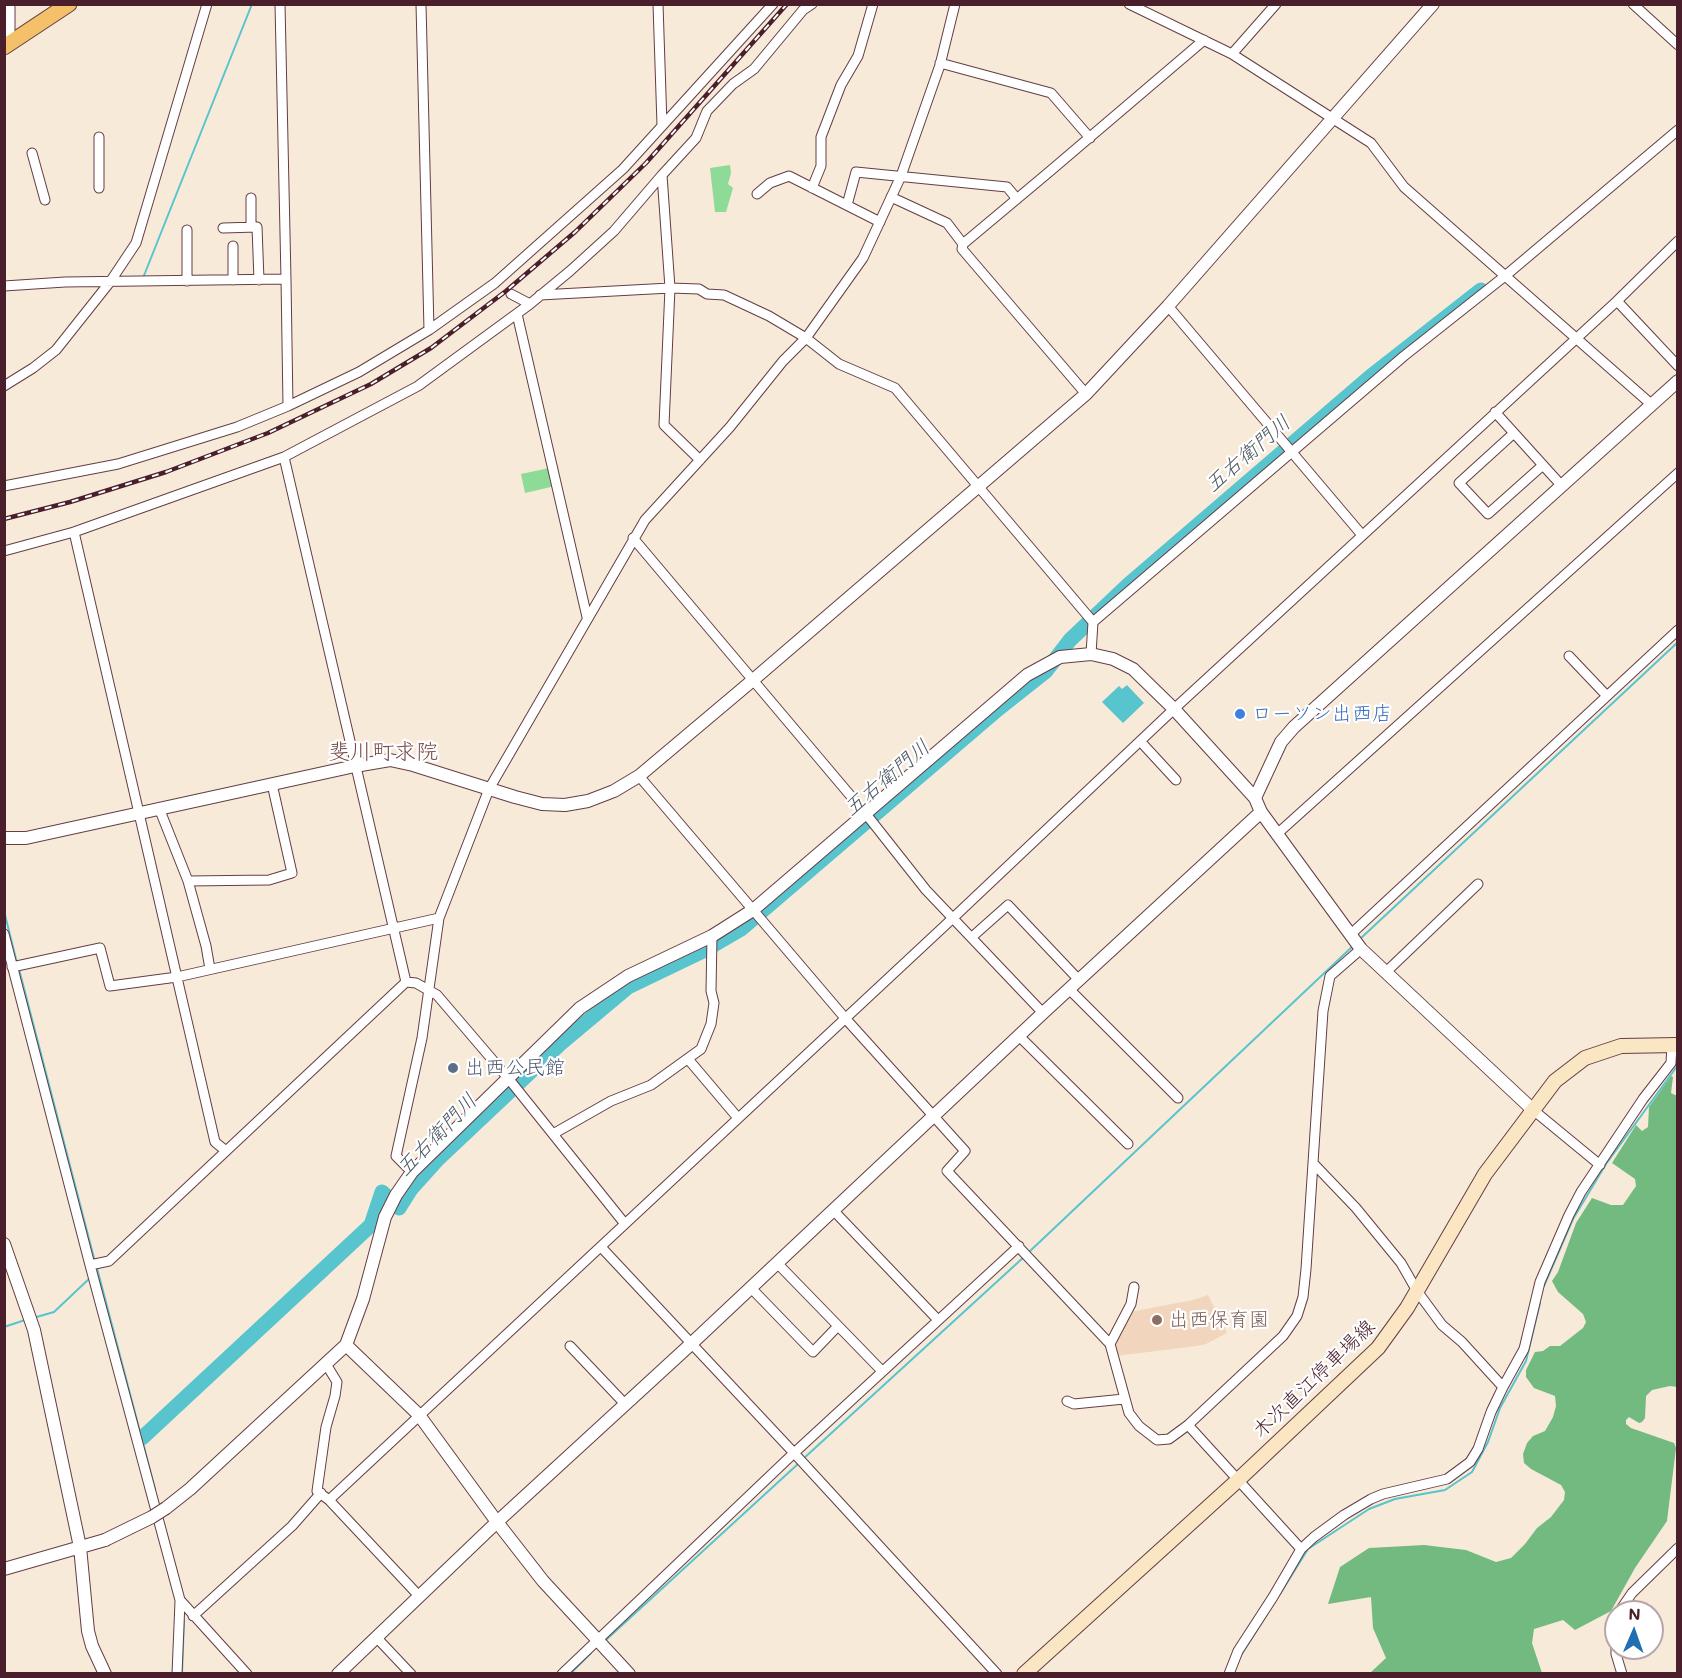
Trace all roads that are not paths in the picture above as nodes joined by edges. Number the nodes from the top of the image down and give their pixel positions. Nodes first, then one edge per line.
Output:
1 (10, 4) edge
2 (69, 4) edge
3 (207, 4) edge
4 (280, 4) edge
5 (421, 4) edge
6 (658, 4) edge
7 (773, 4) edge
8 (812, 4) edge
9 (873, 4) edge
10 (954, 4) edge
11 (1129, 4) edge
12 (1276, 4) edge
13 (1433, 4) edge
14 (1633, 4) edge
15 (1204, 40) junction
16 (7, 41) edge
17 (1677, 45) edge
18 (1232, 54) junction
19 (940, 63) junction
20 (1334, 119) junction
21 (662, 125) junction
22 (1677, 130) edge
23 (99, 136) dead end
24 (1090, 138) junction
25 (32, 153) dead end
26 (662, 175) junction
27 (901, 176) junction
28 (99, 188) dead end
29 (812, 188) junction
30 (757, 194) dead end
31 (891, 197) junction
32 (251, 198) dead end
33 (1017, 199) junction
34 (45, 201) dead end
35 (847, 205) junction
36 (880, 222) junction
37 (251, 227) junction
38 (223, 228) dead end
39 (187, 230) dead end
40 (1677, 242) edge
41 (963, 244) junction
42 (233, 246) dead end
43 (1505, 276) junction
44 (286, 279) junction
45 (233, 280) junction
46 (259, 280) junction
47 (187, 281) junction
48 (110, 282) junction
49 (495, 284) junction
50 (4, 286) edge
51 (670, 288) junction
52 (540, 295) junction
53 (1617, 301) junction
54 (530, 304) junction
55 (1168, 306) junction
56 (517, 314) junction
57 (429, 330) junction
58 (806, 339) junction
59 (1575, 339) junction
60 (1677, 366) edge
61 (1677, 381) edge
62 (4, 386) edge
63 (1086, 394) junction
64 (1651, 404) junction
65 (288, 406) junction
66 (1495, 412) junction
67 (1514, 433) junction
68 (1291, 452) junction
69 (284, 457) junction
70 (699, 460) junction
71 (1543, 465) junction
72 (1677, 473) edge
73 (1561, 485) junction
74 (4, 486) edge
75 (979, 488) junction
76 (74, 532) junction
77 (1362, 535) junction
78 (633, 538) junction
79 (4, 551) edge
80 (587, 617) junction
81 (1093, 622) junction
82 (1677, 630) edge
83 (1091, 654) junction
84 (1569, 656) dead end
85 (753, 680) junction
86 (1607, 696) junction
87 (1174, 709) junction
88 (1140, 741) junction
89 (355, 766) junction
90 (1267, 771) junction
91 (639, 776) junction
92 (1237, 777) junction
93 (1176, 780) dead end
94 (272, 784) junction
95 (489, 789) junction
96 (1255, 798) junction
97 (159, 808) junction
98 (138, 812) junction
99 (1261, 812) junction
100 (866, 814) junction
101 (1277, 834) junction
102 (4, 838) edge
103 (188, 881) junction
104 (1478, 884) dead end
105 (753, 910) junction
106 (439, 918) junction
107 (953, 918) junction
108 (393, 927) junction
109 (5, 935) edge
110 (1350, 935) junction
111 (712, 936) junction
112 (972, 937) junction
113 (1360, 949) junction
114 (12, 967) junction
115 (210, 969) junction
116 (1386, 972) junction
117 (177, 977) junction
118 (406, 982) junction
119 (1074, 985) junction
120 (428, 988) junction
121 (1043, 1013) junction
122 (845, 1018) junction
123 (1019, 1036) junction
124 (1675, 1045) edge
125 (688, 1059) junction
126 (508, 1078) junction
127 (1178, 1098) dead end
128 (1532, 1109) junction
129 (934, 1116) junction
130 (738, 1118) junction
131 (553, 1134) junction
132 (1128, 1144) dead end
133 (226, 1151) junction
134 (1313, 1163) junction
135 (1600, 1165) junction
136 (412, 1172) junction
137 (833, 1210) junction
138 (625, 1224) junction
139 (4, 1244) edge
140 (1019, 1246) junction
141 (601, 1247) junction
142 (777, 1263) junction
143 (90, 1265) junction
144 (1134, 1287) dead end
145 (751, 1288) junction
146 (1417, 1291) junction
147 (938, 1320) junction
148 (838, 1326) junction
149 (691, 1344) junction
150 (1110, 1344) junction
151 (346, 1345) junction
152 (570, 1347) dead end
153 (326, 1364) junction
154 (882, 1371) junction
155 (1503, 1386) junction
156 (1124, 1399) junction
157 (1067, 1401) dead end
158 (625, 1404) junction
159 (419, 1415) junction
160 (1188, 1425) junction
161 (794, 1453) junction
162 (1237, 1481) junction
163 (321, 1493) junction
164 (329, 1500) junction
165 (496, 1522) junction
166 (80, 1547) junction
167 (1677, 1548) edge
168 (1301, 1549) junction
169 (4, 1569) edge
170 (420, 1597) junction
171 (1627, 1600) edge
172 (180, 1601) junction
173 (193, 1616) junction
174 (376, 1638) junction
175 (598, 1640) junction
176 (105, 1674) edge
177 (177, 1674) edge
178 (247, 1674) edge
179 (338, 1674) edge
180 (411, 1674) edge
181 (562, 1674) edge
182 (629, 1674) edge
183 (998, 1674) edge
184 (1024, 1674) edge
185 (1229, 1674) edge

1 - 16 street
2 - 16 highway
3 - 48 street
4 - 44 street
5 - 57 street
6 - 21 street
7 - 21 street
8 - 26 street
9 - 29 street
10 - 19 street
11 - 15 street
12 - 18 street
13 - 20 street
14 - 17 street
15 - 18 street
15 - 24 street
18 - 20 street
19 - 24 street
19 - 27 street
20 - 43 street
20 - 55 street
21 - 49 street
22 - 43 street
23 - 28 street
24 - 33 street
25 - 34 street
26 - 51 street
26 - 52 street
27 - 31 street
27 - 33 street
27 - 35 street
29 - 30 street
29 - 35 street
31 - 36 street
31 - 41 street
32 - 37 street
33 - 41 street
35 - 36 street
36 - 58 street
37 - 38 street
37 - 46 street
39 - 47 street
40 - 53 street
41 - 63 street
42 - 45 street
43 - 59 street
43 - 68 street
44 - 46 street
44 - 65 street
45 - 46 street
45 - 47 street
47 - 48 street
48 - 50 street
48 - 62 street
49 - 54 street
49 - 57 street
51 - 52 street
51 - 58 street
51 - 70 street
52 - 54 street
53 - 59 street
53 - 60 street
54 - 56 street
55 - 63 street
55 - 68 street
56 - 69 street
56 - 80 street
57 - 65 street
58 - 70 street
58 - 75 street
59 - 64 street
59 - 66 street
61 - 64 street
63 - 75 street
64 - 73 street
65 - 74 street
66 - 67 street
66 - 77 street
67 - 71 street
67 - 71 street
68 - 77 street
68 - 81 street
69 - 76 street
69 - 89 street
70 - 78 street
71 - 73 street
72 - 101 street
73 - 90 street
75 - 81 street
75 - 85 street
76 - 79 street
76 - 98 street
77 - 87 street
78 - 80 street
78 - 85 street
80 - 95 street
81 - 83 street
82 - 86 street
83 - 87 street
83 - 100 street
84 - 86 street
85 - 91 street
85 - 100 street
86 - 110 street
87 - 88 street
87 - 92 street
88 - 93 street
88 - 107 street
89 - 94 street
89 - 95 street
89 - 108 street
90 - 92 street
90 - 96 street
91 - 95 street
91 - 105 street
92 - 96 street
94 - 97 street
94 - 103 street
95 - 106 street
96 - 99 street
97 - 98 street
97 - 103 street
98 - 102 street
98 - 117 street
99 - 101 street
99 - 119 street
100 - 105 street
100 - 107 street
101 - 110 street
103 - 115 street
104 - 116 street
105 - 111 street
105 - 122 street
106 - 108 street
106 - 120 street
107 - 112 street
107 - 122 street
108 - 115 street
108 - 118 street
109 - 114 street
110 - 113 street
111 - 125 street
111 - 126 street
112 - 119 street
112 - 121 street
113 - 116 street
113 - 134 street
114 - 117 street
114 - 143 street
115 - 117 street
116 - 128 street
117 - 133 street
118 - 120 street
118 - 133 street
119 - 121 street
119 - 127 street
120 - 126 street
120 - 136 street
121 - 123 street
122 - 129 street
122 - 130 street
123 - 129 street
123 - 132 street
124 - 128 main road, 木次直江停車場線
124 - 135 street
125 - 130 street
125 - 131 street
126 - 131 street
126 - 136 street
128 - 135 street
128 - 146 main road, 木次直江停車場線
129 - 137 street
129 - 140 street
130 - 138 street
131 - 138 street
133 - 143 street
134 - 146 street
134 - 160 street
135 - 155 street
136 - 151 street
137 - 142 street
137 - 147 street
138 - 141 street
139 - 166 street
140 - 147 street
140 - 150 street
141 - 149 street
141 - 159 street
142 - 145 street
142 - 148 street
143 - 172 street
144 - 150 street
145 - 148 street
145 - 149 street
146 - 155 street
146 - 162 main road, 木次直江停車場線
147 - 154 street
148 - 154 street
149 - 158 street
149 - 161 street
150 - 156 street
151 - 153 street
151 - 159 street
152 - 158 street
153 - 163 street
153 - 166 street, bridge
154 - 161 street
155 - 168 street
156 - 157 street
156 - 160 street
158 - 165 street
159 - 164 street
159 - 165 street
160 - 162 street
161 - 175 street
161 - 183 street
162 - 168 street
162 - 184 main road, 木次直江停車場線
163 - 164 street
163 - 173 street
164 - 170 street
165 - 170 street
165 - 175 street
166 - 169 street
166 - 176 street
167 - 171 street
168 - 185 street
170 - 174 street
172 - 173 street
172 - 177 street
173 - 178 street
174 - 179 street
174 - 180 street
175 - 181 street
175 - 182 street

